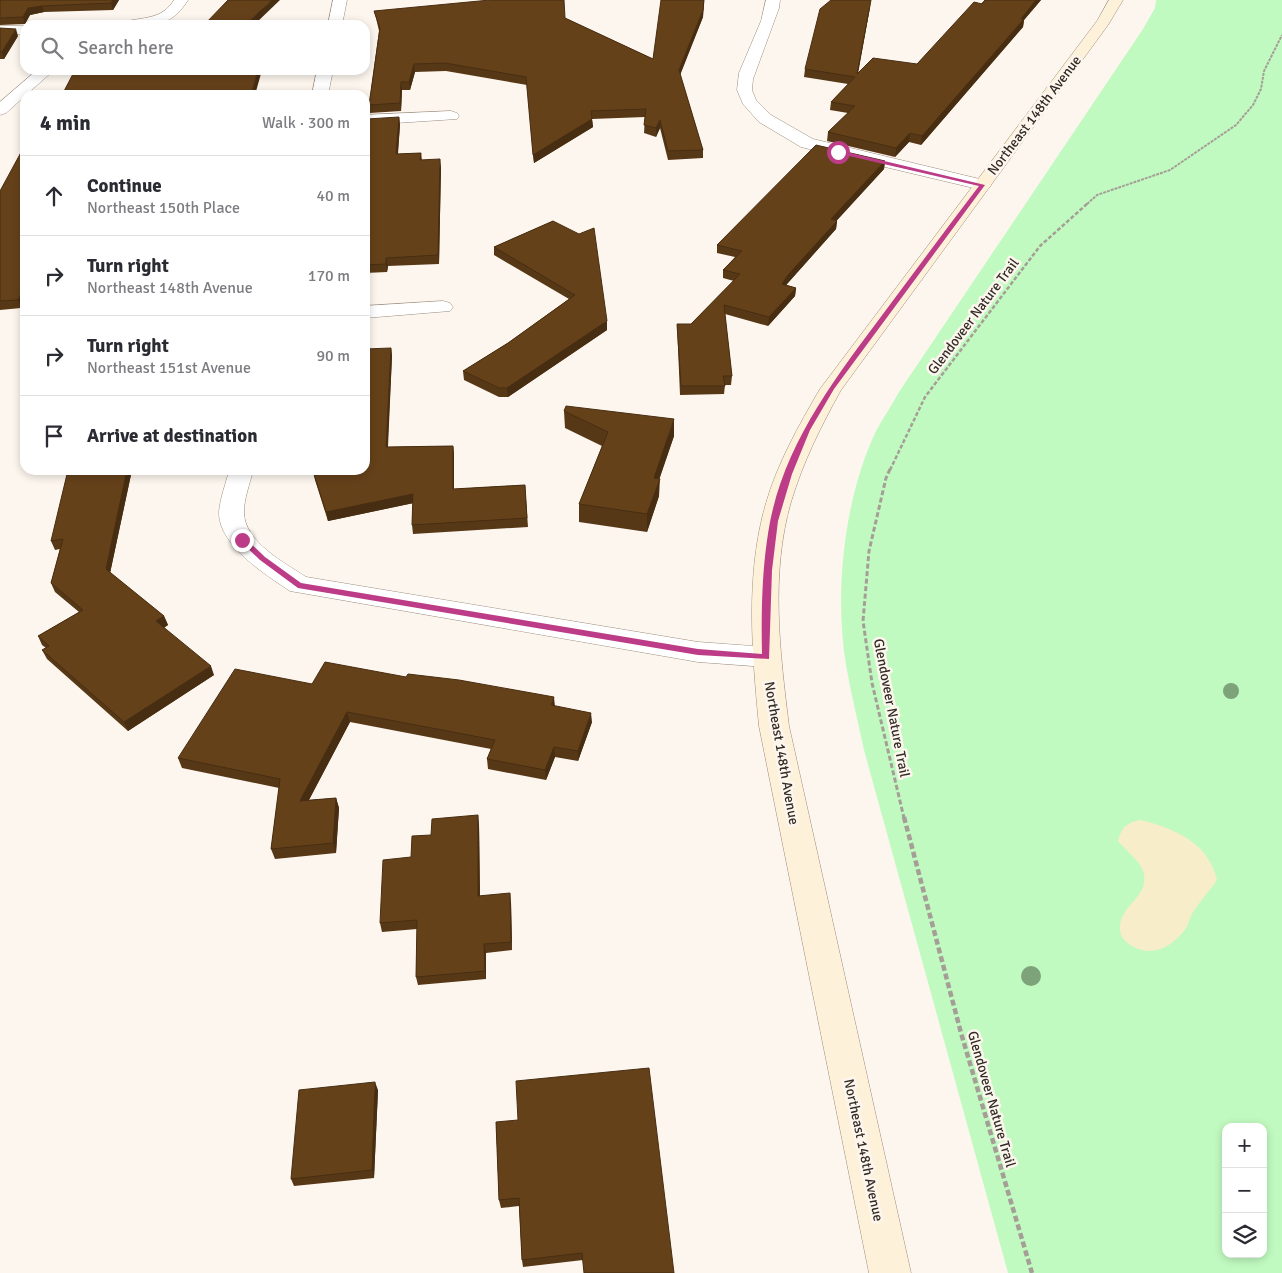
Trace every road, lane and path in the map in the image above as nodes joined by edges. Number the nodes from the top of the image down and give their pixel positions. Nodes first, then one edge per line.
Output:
1 (181, 0) edge
2 (340, 0) edge
3 (773, 0) edge
4 (1116, 0) edge
5 (156, 20) edge
6 (336, 20) edge
7 (0, 30) edge
8 (20, 30) edge
9 (1282, 35) edge
10 (40, 75) edge
11 (325, 75) edge
12 (23, 90) edge
13 (321, 90) edge
14 (20, 93) edge
15 (0, 110) edge
16 (451, 116) dead end
17 (370, 120) edge
18 (982, 185) junction
19 (443, 307) dead end
20 (370, 312) edge
21 (240, 475) edge
22 (766, 657) junction
23 (890, 1273) edge
24 (1032, 1273) edge

1 - 5 street
2 - 6 street
3 - 18 street
4 - 18 main road, Northeast 148th Avenue
7 - 8 street
9 - 24 path, Glendoveer Nature Trail
10 - 12 street
11 - 13 street
14 - 15 street
16 - 17 street
18 - 22 main road, Northeast 148th Avenue
19 - 20 street
21 - 22 street
22 - 23 main road, Northeast 148th Avenue

